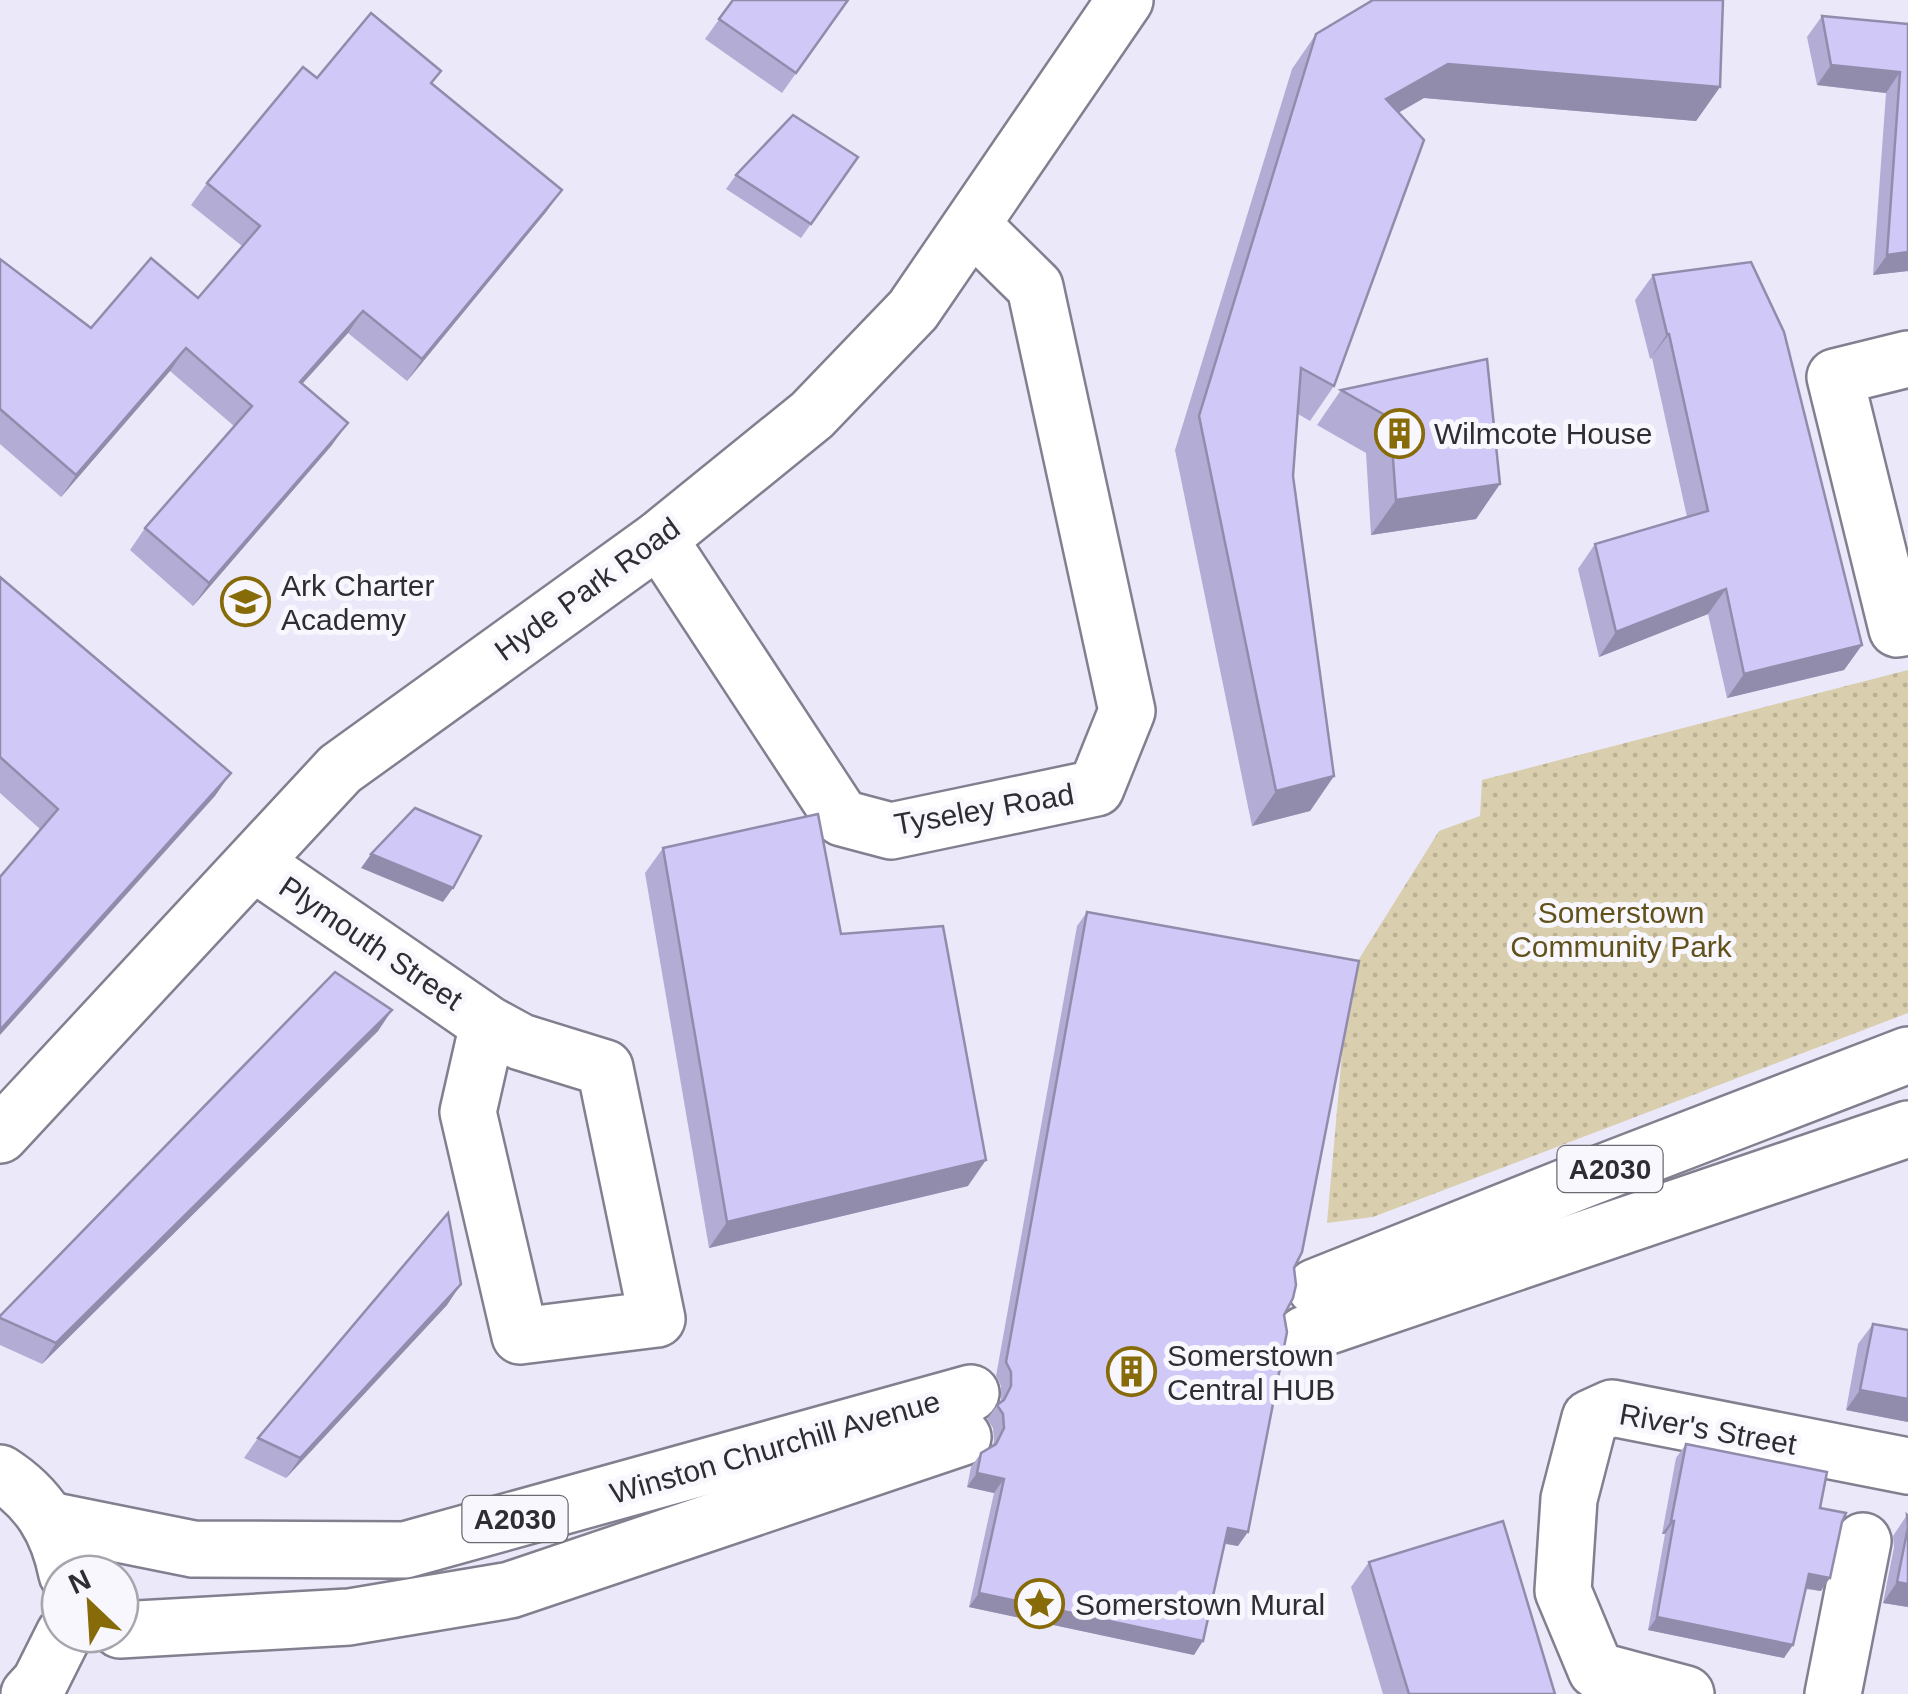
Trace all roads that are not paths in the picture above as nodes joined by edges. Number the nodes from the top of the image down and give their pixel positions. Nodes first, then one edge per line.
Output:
1 (1125, 0) edge
2 (972, 225) junction
3 (1908, 360) edge
4 (659, 538) junction
5 (1902, 628) edge
6 (254, 863) junction
7 (488, 1024) junction
8 (1908, 1055) edge
9 (1908, 1129) edge
10 (0, 1135) edge
11 (1908, 1466) edge
12 (0, 1473) edge
13 (48, 1520) junction
14 (1863, 1541) dead end
15 (63, 1554) edge
16 (140, 1629) edge
17 (54, 1654) edge
18 (29, 1694) edge
19 (1686, 1694) edge
20 (1833, 1694) edge

1 - 2 street, Hyde Park Road
2 - 4 street, Hyde Park Road
2 - 4 street, Tyseley Road
3 - 5 street
4 - 6 street, Hyde Park Road
6 - 7 street, Plymouth Street
6 - 10 street, Hyde Park Road
7 - 7 street, Plymouth Street
8 - 9 street, A2030
11 - 19 street, River's Street
12 - 13 street
13 - 15 street
13 - 16 street, Winston Churchill Avenue / A2030
14 - 20 street
17 - 18 street

